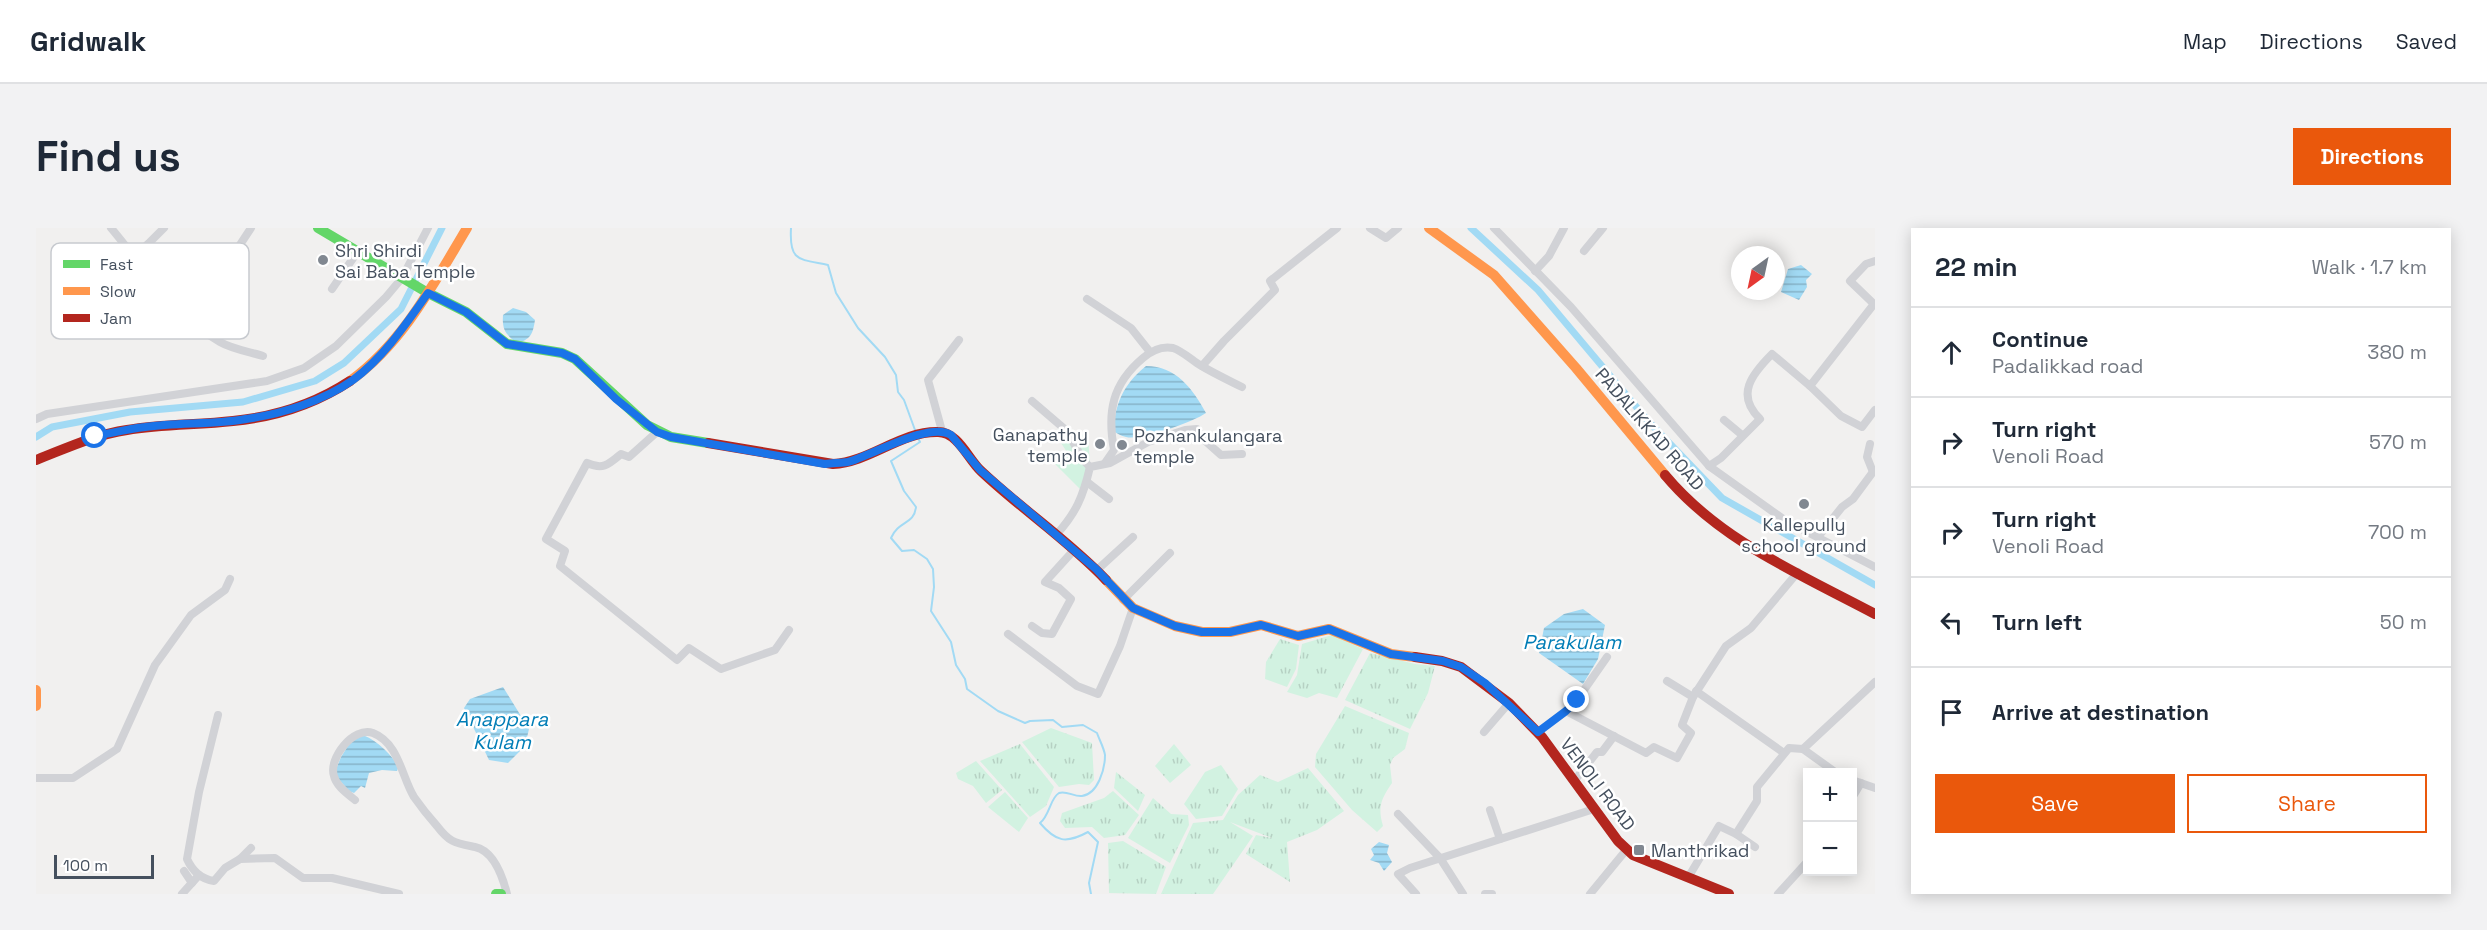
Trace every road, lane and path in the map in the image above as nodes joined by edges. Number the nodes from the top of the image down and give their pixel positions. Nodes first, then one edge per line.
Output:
1 (111, 228) edge
2 (164, 228) edge
3 (251, 228) edge
4 (318, 228) edge
5 (428, 228) edge
6 (467, 228) edge
7 (1337, 228) edge
8 (1370, 228) edge
9 (1398, 228) edge
10 (1429, 228) edge
11 (1494, 228) edge
12 (1564, 228) edge
13 (1603, 228) edge
14 (123, 243) edge
15 (149, 243) edge
16 (240, 243) edge
17 (358, 251) junction
18 (1584, 251) dead end
19 (1875, 261) edge
20 (1535, 271) junction
21 (402, 278) junction
22 (332, 289) dead end
23 (426, 292) junction
24 (1088, 299) dead end
25 (1875, 305) edge
26 (216, 339) edge
27 (959, 340) dead end
28 (1150, 352) junction
29 (263, 356) dead end
30 (1202, 366) junction
31 (1810, 386) junction
32 (1242, 387) dead end
33 (1032, 401) dead end
34 (1875, 411) edge
35 (36, 419) edge
36 (1724, 420) dead end
37 (942, 431) junction
38 (657, 432) junction
39 (1742, 435) junction
40 (1870, 444) dead end
41 (1113, 450) junction
42 (1242, 454) dead end
43 (1120, 458) junction
44 (36, 460) edge
45 (1105, 463) junction
46 (1709, 466) junction
47 (1090, 467) junction
48 (1874, 472) edge
49 (1087, 482) junction
50 (1109, 499) dead end
51 (1056, 536) junction
52 (1133, 537) dead end
53 (1818, 537) junction
54 (1074, 550) junction
55 (1170, 553) dead end
56 (1875, 567) edge
57 (1097, 570) junction
58 (1798, 572) junction
59 (230, 579) dead end
60 (1123, 600) junction
61 (1133, 608) junction
62 (1875, 614) edge
63 (1032, 626) dead end
64 (789, 630) dead end
65 (1008, 634) dead end
66 (1607, 657) dead end
67 (1667, 681) dead end
68 (1875, 682) edge
69 (36, 690) edge
70 (1694, 694) junction
71 (1509, 703) junction
72 (36, 706) edge
73 (1566, 711) junction
74 (218, 715) dead end
75 (1484, 732) dead end
76 (1538, 732) junction
77 (1614, 736) junction
78 (1803, 749) junction
79 (1784, 753) junction
80 (1829, 768) edge
81 (36, 778) edge
82 (1575, 780) junction
83 (1857, 782) edge
84 (1875, 788) edge
85 (355, 800) dead end
86 (1594, 809) junction
87 (1490, 810) dead end
88 (1398, 814) dead end
89 (1736, 834) junction
90 (1500, 839) junction
91 (1755, 847) dead end
92 (251, 848) dead end
93 (1627, 849) junction
94 (1440, 858) junction
95 (240, 859) junction
96 (1803, 866) edge
97 (184, 871) dead end
98 (199, 875) junction
99 (1689, 876) junction
100 (192, 883) junction
101 (182, 894) edge
102 (399, 894) edge
103 (496, 894) edge
104 (501, 894) edge
105 (507, 894) edge
106 (1416, 894) edge
107 (1463, 894) edge
108 (1485, 894) edge
109 (1492, 894) edge
110 (1590, 894) edge
111 (1729, 894) edge
112 (1778, 894) edge

1 - 14 street
2 - 15 street
3 - 16 street
4 - 17 street
5 - 21 street
6 - 23 street
7 - 30 street
8 - 9 street
10 - 58 street, PADALIKKAD ROAD
11 - 20 street
12 - 20 street
13 - 18 street
17 - 21 street
17 - 22 street
19 - 25 street
20 - 46 street
21 - 23 street
21 - 35 street
23 - 38 street
23 - 44 street
24 - 28 street
25 - 31 street
26 - 29 street
27 - 37 street
28 - 30 street
28 - 41 street
30 - 32 street
31 - 34 street
31 - 39 street
33 - 47 street
36 - 39 street
37 - 38 street
37 - 51 street, VENOLI ROAD
38 - 64 street
39 - 46 street
40 - 48 street
41 - 43 street
41 - 45 street
42 - 43 street
43 - 45 street
45 - 47 street
46 - 53 street
47 - 49 street
48 - 53 street
49 - 50 street
49 - 51 street
51 - 54 street, VENOLI ROAD
52 - 57 street
53 - 56 street
54 - 57 street, VENOLI ROAD
54 - 63 street
55 - 60 street
57 - 60 street, VENOLI ROAD
58 - 62 street, PADALIKKAD ROAD
58 - 70 street
59 - 81 street
60 - 61 street, VENOLI ROAD
61 - 65 street
61 - 71 street, VENOLI ROAD
66 - 73 street
67 - 70 street
68 - 78 street
69 - 72 street
70 - 77 street
70 - 79 street
71 - 75 street
71 - 76 street, VENOLI ROAD
73 - 76 street
73 - 77 street
74 - 98 street
76 - 82 street, VENOLI ROAD
77 - 82 street
78 - 79 street
78 - 80 street
79 - 89 street
82 - 86 street, VENOLI ROAD
83 - 84 street
85 - 105 street
86 - 90 street
86 - 93 street, VENOLI ROAD
87 - 90 street
88 - 94 street
89 - 91 street
89 - 99 street
90 - 94 street
92 - 95 street
93 - 99 street, VENOLI ROAD
93 - 110 street
94 - 106 street
94 - 107 street
95 - 98 street
95 - 102 street
96 - 112 street
97 - 100 street
98 - 100 street
99 - 111 street, VENOLI ROAD
100 - 101 street
103 - 104 street
108 - 109 street

